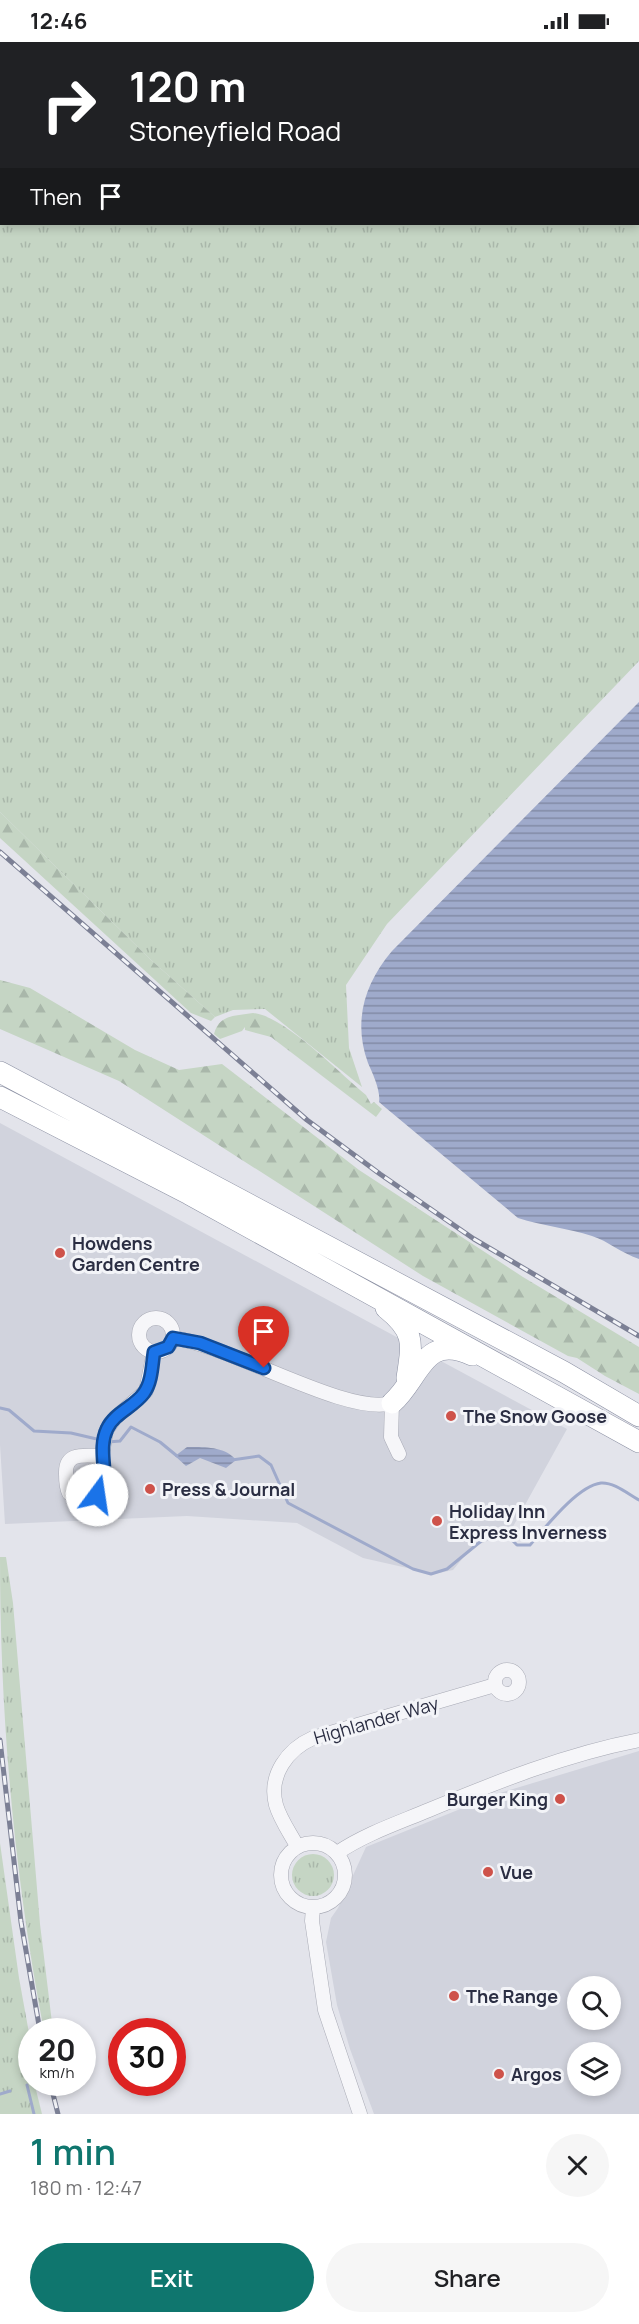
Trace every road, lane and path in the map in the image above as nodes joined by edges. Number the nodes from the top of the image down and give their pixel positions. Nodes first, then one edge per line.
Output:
1 (0, 1072) edge
2 (0, 1097) edge
3 (320, 1265) junction
4 (173, 1338) junction
5 (154, 1352) junction
6 (406, 1385) junction
7 (549, 1391) junction
8 (392, 1403) junction
9 (639, 1416) edge
10 (639, 1442) edge
11 (103, 1445) dead end
12 (399, 1454) dead end
13 (495, 1685) dead end
14 (639, 1740) edge
15 (297, 1846) junction
16 (337, 1853) junction
17 (313, 1907) junction
18 (360, 2114) edge

1 - 9 highway
2 - 3 highway
3 - 6 highway
3 - 7 highway
4 - 5 street
4 - 5 street
4 - 8 street
5 - 11 street
6 - 7 highway
6 - 8 highway
7 - 10 highway
8 - 12 street
13 - 15 street, Highlander Way
14 - 16 street
15 - 16 street
15 - 17 street
16 - 17 street
17 - 18 street

